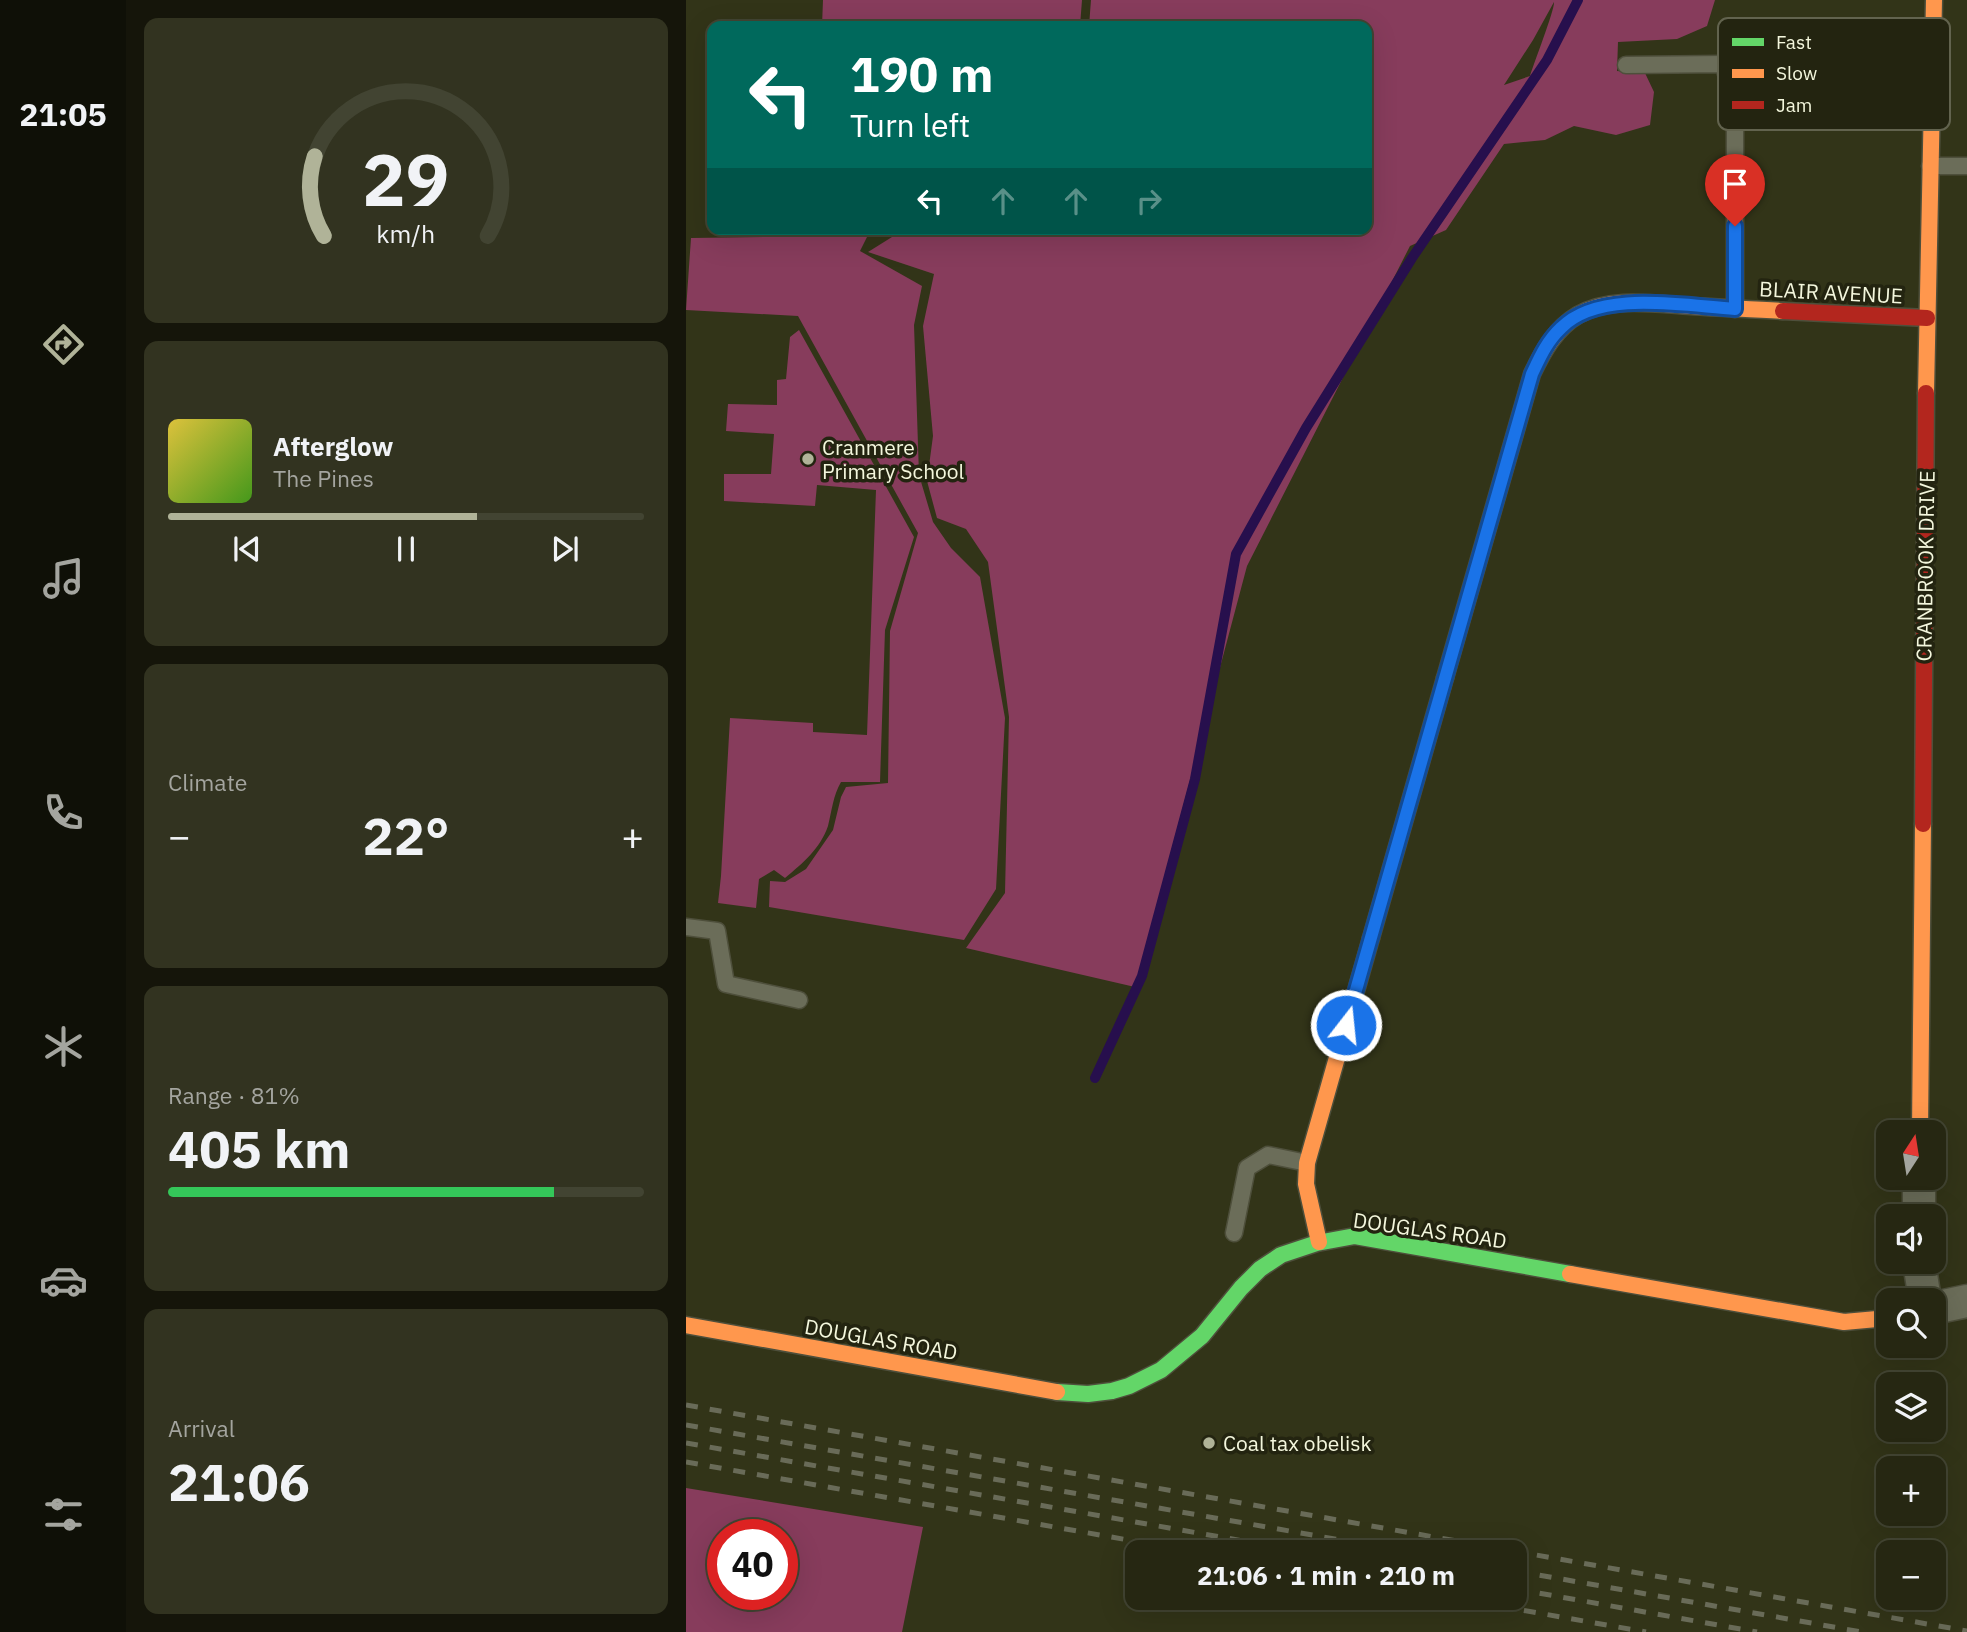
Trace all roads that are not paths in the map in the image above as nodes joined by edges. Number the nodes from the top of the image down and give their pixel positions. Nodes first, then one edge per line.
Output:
1 (1934, 0) edge
2 (1934, 18) edge
3 (1718, 64) edge
4 (1626, 65) dead end
5 (1735, 130) edge
6 (1931, 130) edge
7 (1930, 166) junction
8 (1967, 166) edge
9 (1735, 309) junction
10 (1927, 318) junction
11 (686, 927) edge
12 (799, 1000) dead end
13 (1920, 1120) edge
14 (1307, 1163) junction
15 (1234, 1233) dead end
16 (1319, 1241) junction
17 (1967, 1301) edge
18 (1946, 1305) edge
19 (1876, 1320) edge
20 (686, 1325) edge

1 - 2 street, CRANBROOK DRIVE
3 - 4 lane
5 - 9 lane
6 - 7 street, CRANBROOK DRIVE
7 - 8 lane
7 - 10 street, CRANBROOK DRIVE
9 - 10 street, BLAIR AVENUE
9 - 14 street, BLAIR AVENUE
10 - 13 street, CRANBROOK DRIVE
11 - 12 lane
14 - 15 lane
14 - 16 street, BLAIR AVENUE
16 - 19 street, DOUGLAS ROAD
16 - 20 street, DOUGLAS ROAD
17 - 18 street

